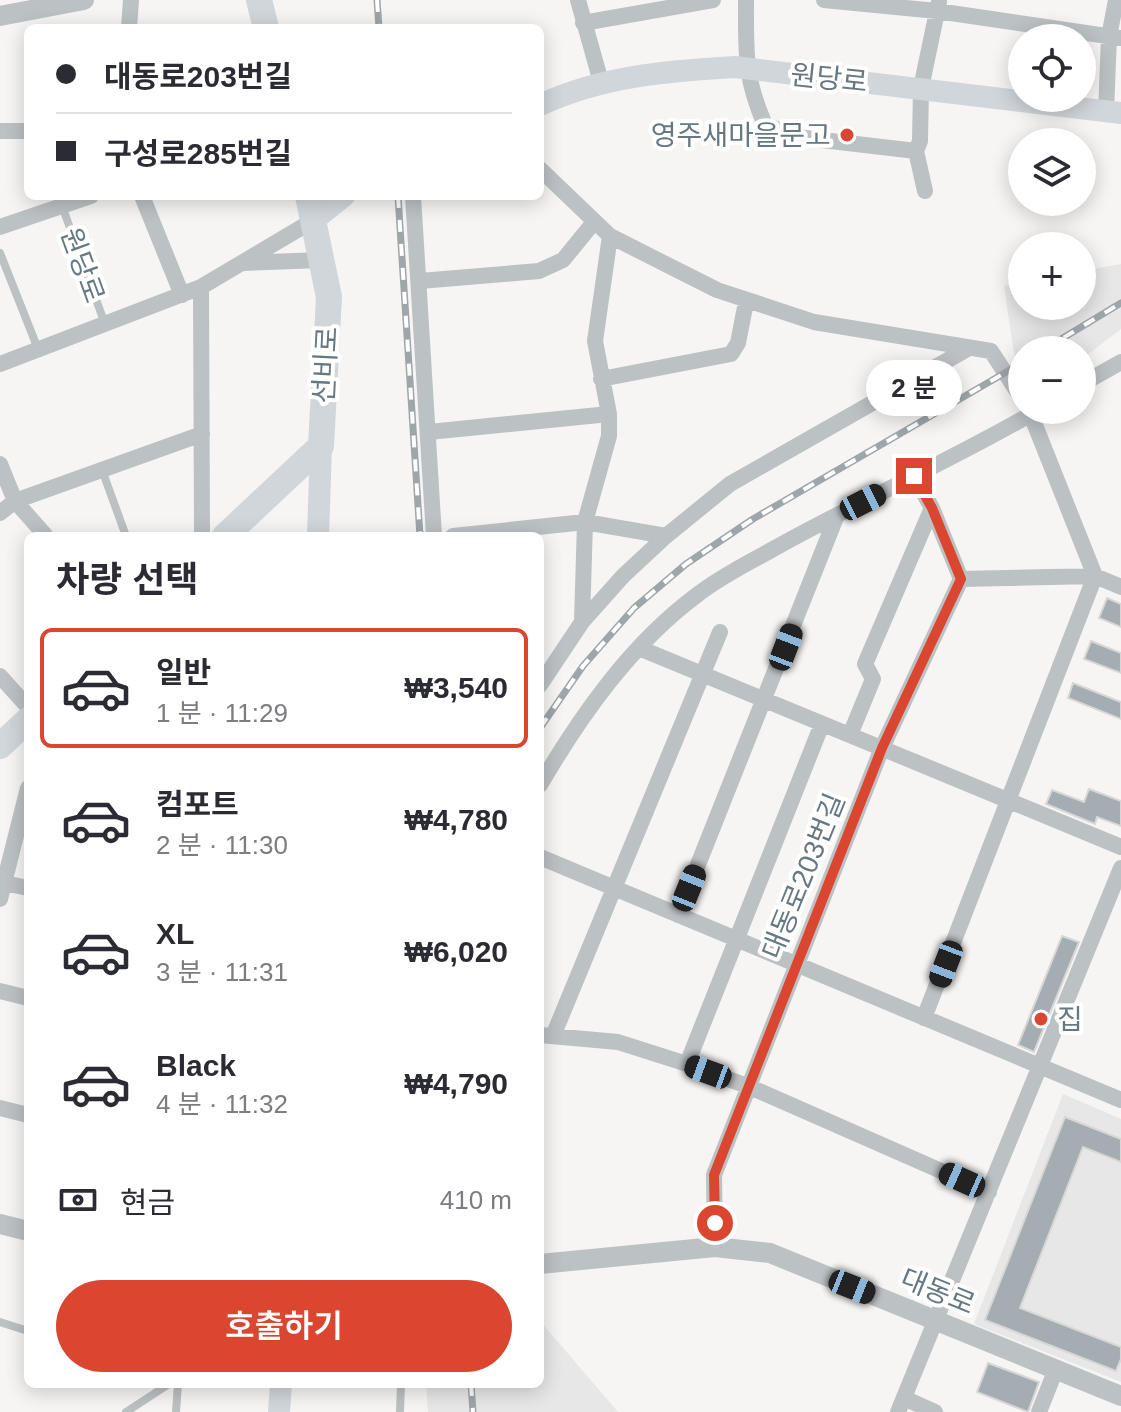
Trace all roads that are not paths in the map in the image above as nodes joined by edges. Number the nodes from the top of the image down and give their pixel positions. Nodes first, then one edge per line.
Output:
1 (84, 0) edge
2 (131, 0) edge
3 (259, 0) edge
4 (578, 0) edge
5 (713, 0) edge
6 (746, 0) edge
7 (824, 0) edge
8 (1116, 0) edge
9 (938, 5) edge
10 (0, 16) edge
11 (583, 23) junction
12 (129, 24) edge
13 (265, 24) edge
14 (1115, 38) edge
15 (746, 69) junction
16 (601, 82) junction
17 (921, 88) junction
18 (544, 103) edge
19 (1114, 112) edge
20 (0, 131) edge
21 (24, 131) edge
22 (916, 151) junction
23 (544, 173) edge
24 (925, 191) dead end
25 (79, 200) edge
26 (144, 200) edge
27 (333, 200) edge
28 (413, 200) edge
29 (62, 206) junction
30 (311, 208) edge
31 (594, 222) junction
32 (0, 227) edge
33 (610, 236) junction
34 (0, 253) edge
35 (322, 260) junction
36 (242, 263) junction
37 (420, 281) junction
38 (201, 287) junction
39 (182, 295) junction
40 (746, 302) junction
41 (105, 324) junction
42 (969, 348) junction
43 (38, 349) junction
44 (1121, 362) edge
45 (0, 364) edge
46 (1096, 376) edge
47 (1008, 377) edge
48 (601, 379) junction
49 (609, 414) junction
50 (1009, 424) edge
51 (1038, 424) edge
52 (429, 432) junction
53 (202, 434) junction
54 (321, 446) junction
55 (0, 464) edge
56 (101, 470) junction
57 (914, 476) junction
58 (15, 501) junction
59 (932, 508) junction
60 (0, 513) edge
61 (837, 515) junction
62 (585, 522) junction
63 (42, 532) edge
64 (124, 532) edge
65 (202, 532) edge
66 (229, 532) edge
67 (318, 532) edge
68 (434, 532) edge
69 (491, 532) edge
70 (666, 536) junction
71 (1095, 576) junction
72 (961, 579) junction
73 (1121, 587) edge
74 (582, 622) junction
75 (720, 632) dead end
76 (639, 648) junction
77 (703, 674) junction
78 (0, 676) edge
79 (544, 679) edge
80 (765, 700) junction
81 (24, 703) edge
82 (24, 724) edge
83 (822, 724) junction
84 (850, 735) junction
85 (0, 746) edge
86 (882, 748) junction
87 (544, 779) edge
88 (1010, 801) junction
89 (24, 803) edge
90 (1121, 847) edge
91 (544, 859) edge
92 (1121, 868) edge
93 (1, 888) edge
94 (24, 888) edge
95 (614, 888) junction
96 (678, 915) junction
97 (735, 939) junction
98 (795, 964) junction
99 (0, 991) edge
100 (24, 997) edge
101 (924, 1018) junction
102 (546, 1036) edge
103 (687, 1064) junction
104 (1042, 1067) junction
105 (750, 1087) junction
106 (1121, 1100) edge
107 (0, 1108) edge
108 (24, 1114) edge
109 (989, 1192) junction
110 (0, 1224) edge
111 (24, 1230) edge
112 (715, 1247) junction
113 (544, 1264) edge
114 (934, 1320) junction
115 (0, 1322) edge
116 (24, 1330) edge
117 (1056, 1369) junction
118 (163, 1388) edge
119 (178, 1388) edge
120 (281, 1388) edge
121 (401, 1388) edge
122 (1121, 1396) edge
123 (901, 1405) edge
124 (126, 1412) edge
125 (176, 1412) edge
126 (279, 1412) edge
127 (400, 1412) edge
128 (935, 1412) edge
129 (1039, 1412) edge

1 - 10 street
2 - 12 street
3 - 13 main road
4 - 11 street
5 - 11 street
6 - 15 street
7 - 9 street
8 - 14 street
9 - 14 street
9 - 17 street
11 - 16 street
14 - 19 street
15 - 16 main road, 원당로
15 - 17 main road, 원당로
15 - 22 street
16 - 18 main road, 원당로
17 - 19 main road, 원당로
17 - 22 street
20 - 21 street
22 - 24 street
23 - 31 street
25 - 29 street
26 - 39 street
27 - 30 main road, 원당로
28 - 37 street
29 - 32 street
29 - 41 lane, 원당로
30 - 35 main road, 선비로
30 - 36 street, 원당로
31 - 33 street
31 - 37 street
33 - 40 street
33 - 48 street
34 - 43 lane
35 - 36 street
35 - 54 main road, 선비로
36 - 38 street, 원당로
37 - 52 street
38 - 39 street, 원당로
38 - 53 street
39 - 41 street, 원당로
40 - 42 street
40 - 48 street
41 - 43 street, 원당로
42 - 47 street
42 - 70 street
43 - 45 street, 원당로
44 - 46 street
48 - 49 street
49 - 52 street
49 - 62 street
50 - 57 street
51 - 71 street
52 - 68 street
53 - 56 street
53 - 65 street
54 - 66 main road
54 - 67 main road, 선비로
55 - 58 street
56 - 58 street
56 - 64 lane
57 - 59 street
57 - 61 street
58 - 60 street
58 - 63 street
59 - 72 street
59 - 84 street
61 - 76 street
61 - 80 street
62 - 69 street
62 - 70 street
62 - 74 street
70 - 74 street
71 - 72 street
71 - 73 street
71 - 88 street
72 - 86 street, 대동로203번길
74 - 79 street
75 - 77 street
76 - 77 street
76 - 87 street
77 - 80 street
77 - 95 street
78 - 81 street
80 - 83 street
80 - 96 street
82 - 85 main road
83 - 84 street
83 - 97 street
84 - 86 street
86 - 88 street
86 - 98 street, 대동로203번길
88 - 90 street
88 - 101 street
89 - 93 street
91 - 95 street
92 - 104 street
93 - 94 street
95 - 96 street
95 - 102 street
96 - 97 street
97 - 98 street
97 - 103 street
98 - 101 street
98 - 105 street, 대동로203번길
99 - 100 street
101 - 104 street
102 - 103 street
103 - 105 street
104 - 106 street
104 - 109 street
105 - 109 street
105 - 112 street, 대동로203번길
107 - 108 street
109 - 114 street
110 - 111 street
112 - 113 street, 대동로
112 - 114 street, 대동로
114 - 117 street, 대동로
114 - 123 street
115 - 116 lane
117 - 122 street, 대동로
117 - 129 street
118 - 124 lane
119 - 125 lane
120 - 126 main road
121 - 127 lane
123 - 128 street

